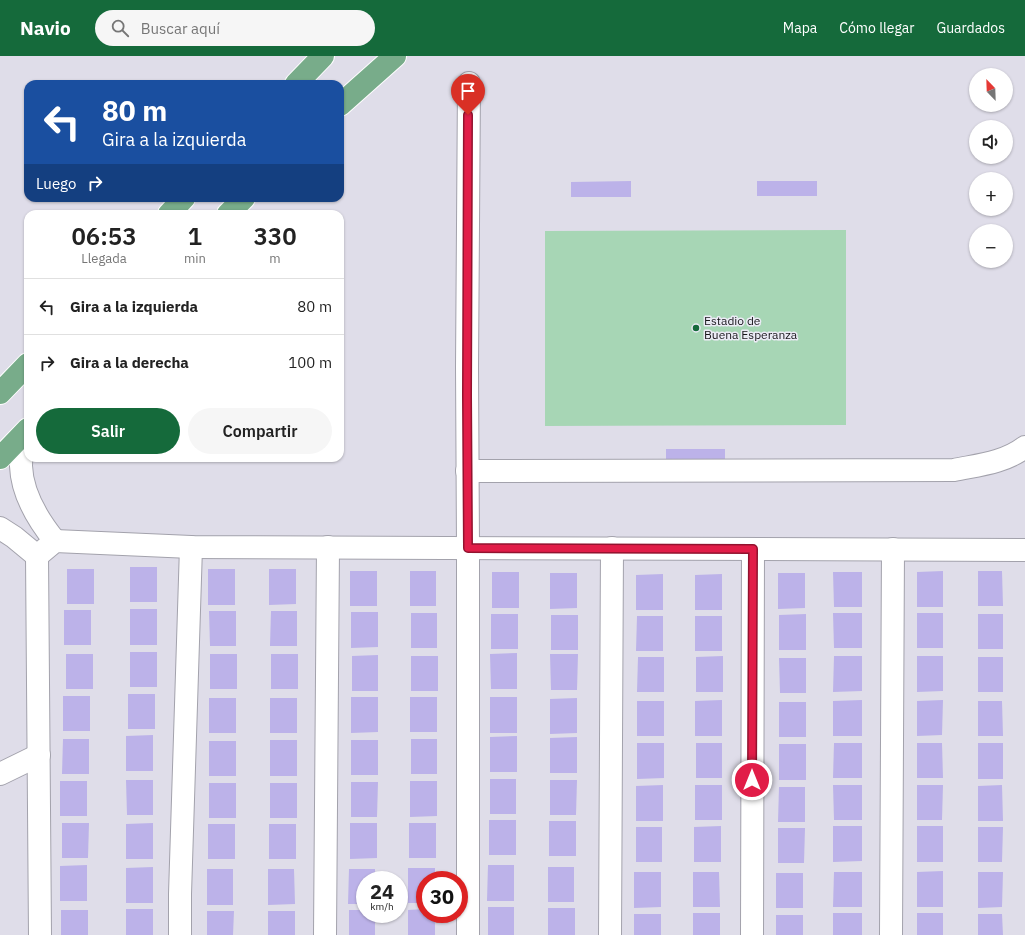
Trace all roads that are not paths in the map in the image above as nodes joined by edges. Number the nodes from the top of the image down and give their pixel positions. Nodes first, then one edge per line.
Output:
1 (323, 56) edge
2 (395, 56) edge
3 (300, 80) edge
4 (469, 83) dead end
5 (344, 101) edge
6 (180, 202) edge
7 (240, 202) edge
8 (173, 210) edge
9 (232, 210) edge
10 (24, 368) edge
11 (0, 393) edge
12 (24, 433) edge
13 (1025, 447) edge
14 (24, 448) edge
15 (0, 458) edge
16 (467, 470) junction
17 (0, 528) edge
18 (55, 541) junction
19 (191, 547) junction
20 (328, 547) junction
21 (468, 548) junction
22 (612, 548) junction
23 (753, 549) junction
24 (893, 549) junction
25 (1025, 550) edge
26 (38, 556) junction
27 (39, 755) junction
28 (0, 774) edge
29 (40, 935) edge
30 (180, 935) edge
31 (325, 935) edge
32 (468, 935) edge
33 (610, 935) edge
34 (752, 935) edge
35 (891, 935) edge

1 - 3 highway
2 - 5 highway
4 - 16 street
6 - 8 highway
7 - 9 highway
10 - 11 highway
12 - 15 highway
13 - 16 street
14 - 18 street
16 - 21 street
17 - 26 street
18 - 19 street
18 - 26 street
19 - 20 street
19 - 30 street
20 - 21 street
20 - 31 street
21 - 22 street
21 - 32 street
22 - 23 street
22 - 33 street
23 - 24 street
23 - 34 street
24 - 25 street
24 - 35 street
26 - 27 street
27 - 28 street
27 - 29 street

